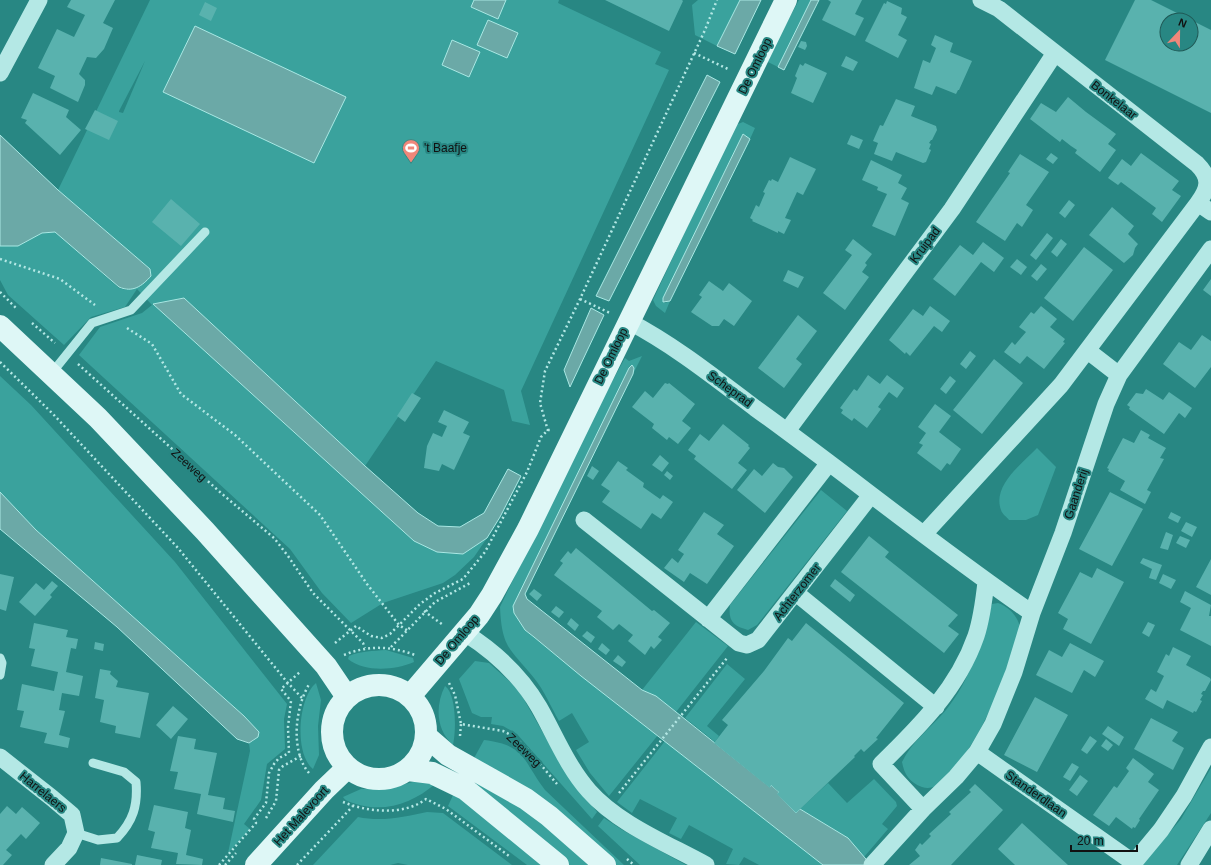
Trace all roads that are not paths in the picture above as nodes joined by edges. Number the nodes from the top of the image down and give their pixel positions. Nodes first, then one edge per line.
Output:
1 (786, 0) edge
2 (981, 0) edge
3 (36, 2) edge
4 (1055, 53) junction
5 (0, 73) edge
6 (1210, 185) edge
7 (1205, 208) edge
8 (205, 232) dead end
9 (1211, 249) edge
10 (628, 321) junction
11 (0, 326) edge
12 (1088, 351) junction
13 (51, 374) junction
14 (1119, 375) junction
15 (787, 431) junction
16 (829, 463) junction
17 (871, 495) junction
18 (584, 520) dead end
19 (924, 534) junction
20 (986, 582) junction
21 (796, 593) junction
22 (1032, 613) junction
23 (708, 619) junction
24 (465, 633) junction
25 (0, 658) edge
26 (0, 675) edge
27 (410, 696) junction
28 (347, 697) junction
29 (936, 707) junction
30 (426, 736) junction
31 (1211, 747) edge
32 (977, 752) junction
33 (0, 757) edge
34 (93, 763) dead end
35 (347, 768) junction
36 (408, 770) junction
37 (923, 810) junction
38 (1211, 829) edge
39 (76, 833) junction
40 (615, 861) edge
41 (876, 861) edge
42 (1133, 864) edge
43 (53, 865) edge
44 (256, 865) edge
45 (558, 865) edge
46 (706, 865) edge
47 (1189, 865) edge

1 - 10 street, De Omloop
2 - 4 street, Bonkelaar
3 - 5 street
4 - 6 street, Bonkelaar
4 - 15 street, Kruipad
6 - 7 street, Bonkelaar
7 - 12 street
8 - 13 lane
9 - 14 street, Gaanderij
10 - 15 street, Scheprad
10 - 24 street, De Omloop
11 - 13 street
12 - 14 street
12 - 19 street
13 - 28 street
14 - 22 street, Gaanderij
15 - 16 street, Scheprad
16 - 17 street
16 - 23 street
17 - 19 street
17 - 21 street, Achterzomer
18 - 23 street
19 - 20 street
20 - 22 street
20 - 29 street
21 - 23 street, Achterzomer
21 - 29 street
22 - 32 street, Gaanderij
24 - 27 street, De Omloop
24 - 46 street
25 - 26 lane
27 - 28 street
27 - 30 street
28 - 35 street
29 - 37 street
30 - 36 street
30 - 40 street
31 - 42 street, Standerdlaan
32 - 37 street, Gaanderij
32 - 42 street, Standerdlaan
33 - 39 street, Harrelaers
34 - 39 lane
35 - 36 street
35 - 44 street, Het Malevoort
36 - 45 street
37 - 41 street, Gaanderij
38 - 47 street
39 - 43 street

